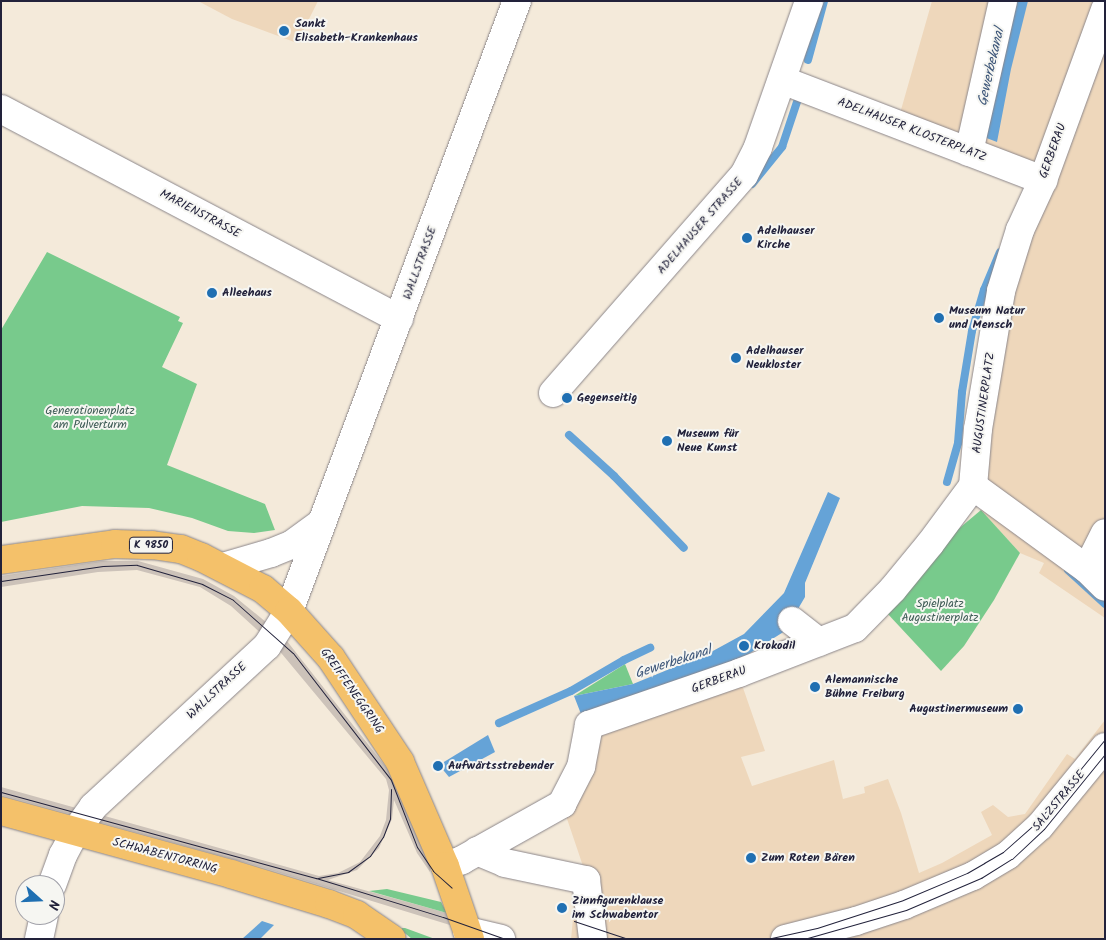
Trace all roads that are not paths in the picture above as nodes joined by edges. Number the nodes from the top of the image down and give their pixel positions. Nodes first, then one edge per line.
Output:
1 (517, 1) edge
2 (809, 1) edge
3 (1003, 1) edge
4 (1105, 10) edge
5 (782, 80) junction
6 (1, 109) edge
7 (969, 152) junction
8 (1042, 180) junction
9 (1001, 291) joint
10 (399, 319) junction
11 (552, 393) dead end
12 (974, 486) junction
13 (320, 524) junction
14 (1105, 534) edge
15 (1, 560) edge
16 (223, 567) junction
17 (1096, 578) edge
18 (289, 610) junction
19 (792, 621) dead end
20 (819, 642) junction
21 (1105, 747) edge
22 (1, 811) edge
23 (75, 832) junction
24 (477, 851) junction
25 (445, 866) junction
26 (55, 875) edge
27 (42, 925) edge
28 (586, 933) edge
29 (826, 934) edge
30 (469, 935) edge
31 (39, 939) edge
32 (392, 939) edge
33 (501, 939) edge
34 (784, 939) edge

1 - 10 street, WALLSTRASSE
2 - 5 street, ADELHAUSER STRASSE
3 - 7 street
4 - 8 street, GERBERAU
5 - 7 street, ADELHAUSER KLOSTERPLATZ
5 - 11 street, ADELHAUSER STRASSE
6 - 10 street, MARIENSTRASSE
7 - 8 street, ADELHAUSER KLOSTERPLATZ
8 - 9 street, GERBERAU
9 - 12 street, AUGUSTINERPLATZ
10 - 13 street, WALLSTRASSE
12 - 17 street
12 - 20 street, GERBERAU
13 - 16 street
13 - 18 street, WALLSTRASSE
14 - 17 street
15 - 16 main road, GREIFFENEGGRING / K 9850
16 - 18 main road, GREIFFENEGGRING / K 9850
18 - 23 street, WALLSTRASSE
18 - 25 main road, GREIFFENEGGRING
19 - 20 street
20 - 24 street, GERBERAU
21 - 29 street, SALZSTRASSE
22 - 23 main road, SCHWABENTORRING
23 - 26 street, WALLSTRASSE
23 - 32 main road, SCHWABENTORRING
24 - 25 street
24 - 28 street
25 - 30 main road, GREIFFENEGGRING
27 - 31 street
29 - 34 street, SALZSTRASSE
30 - 33 street

